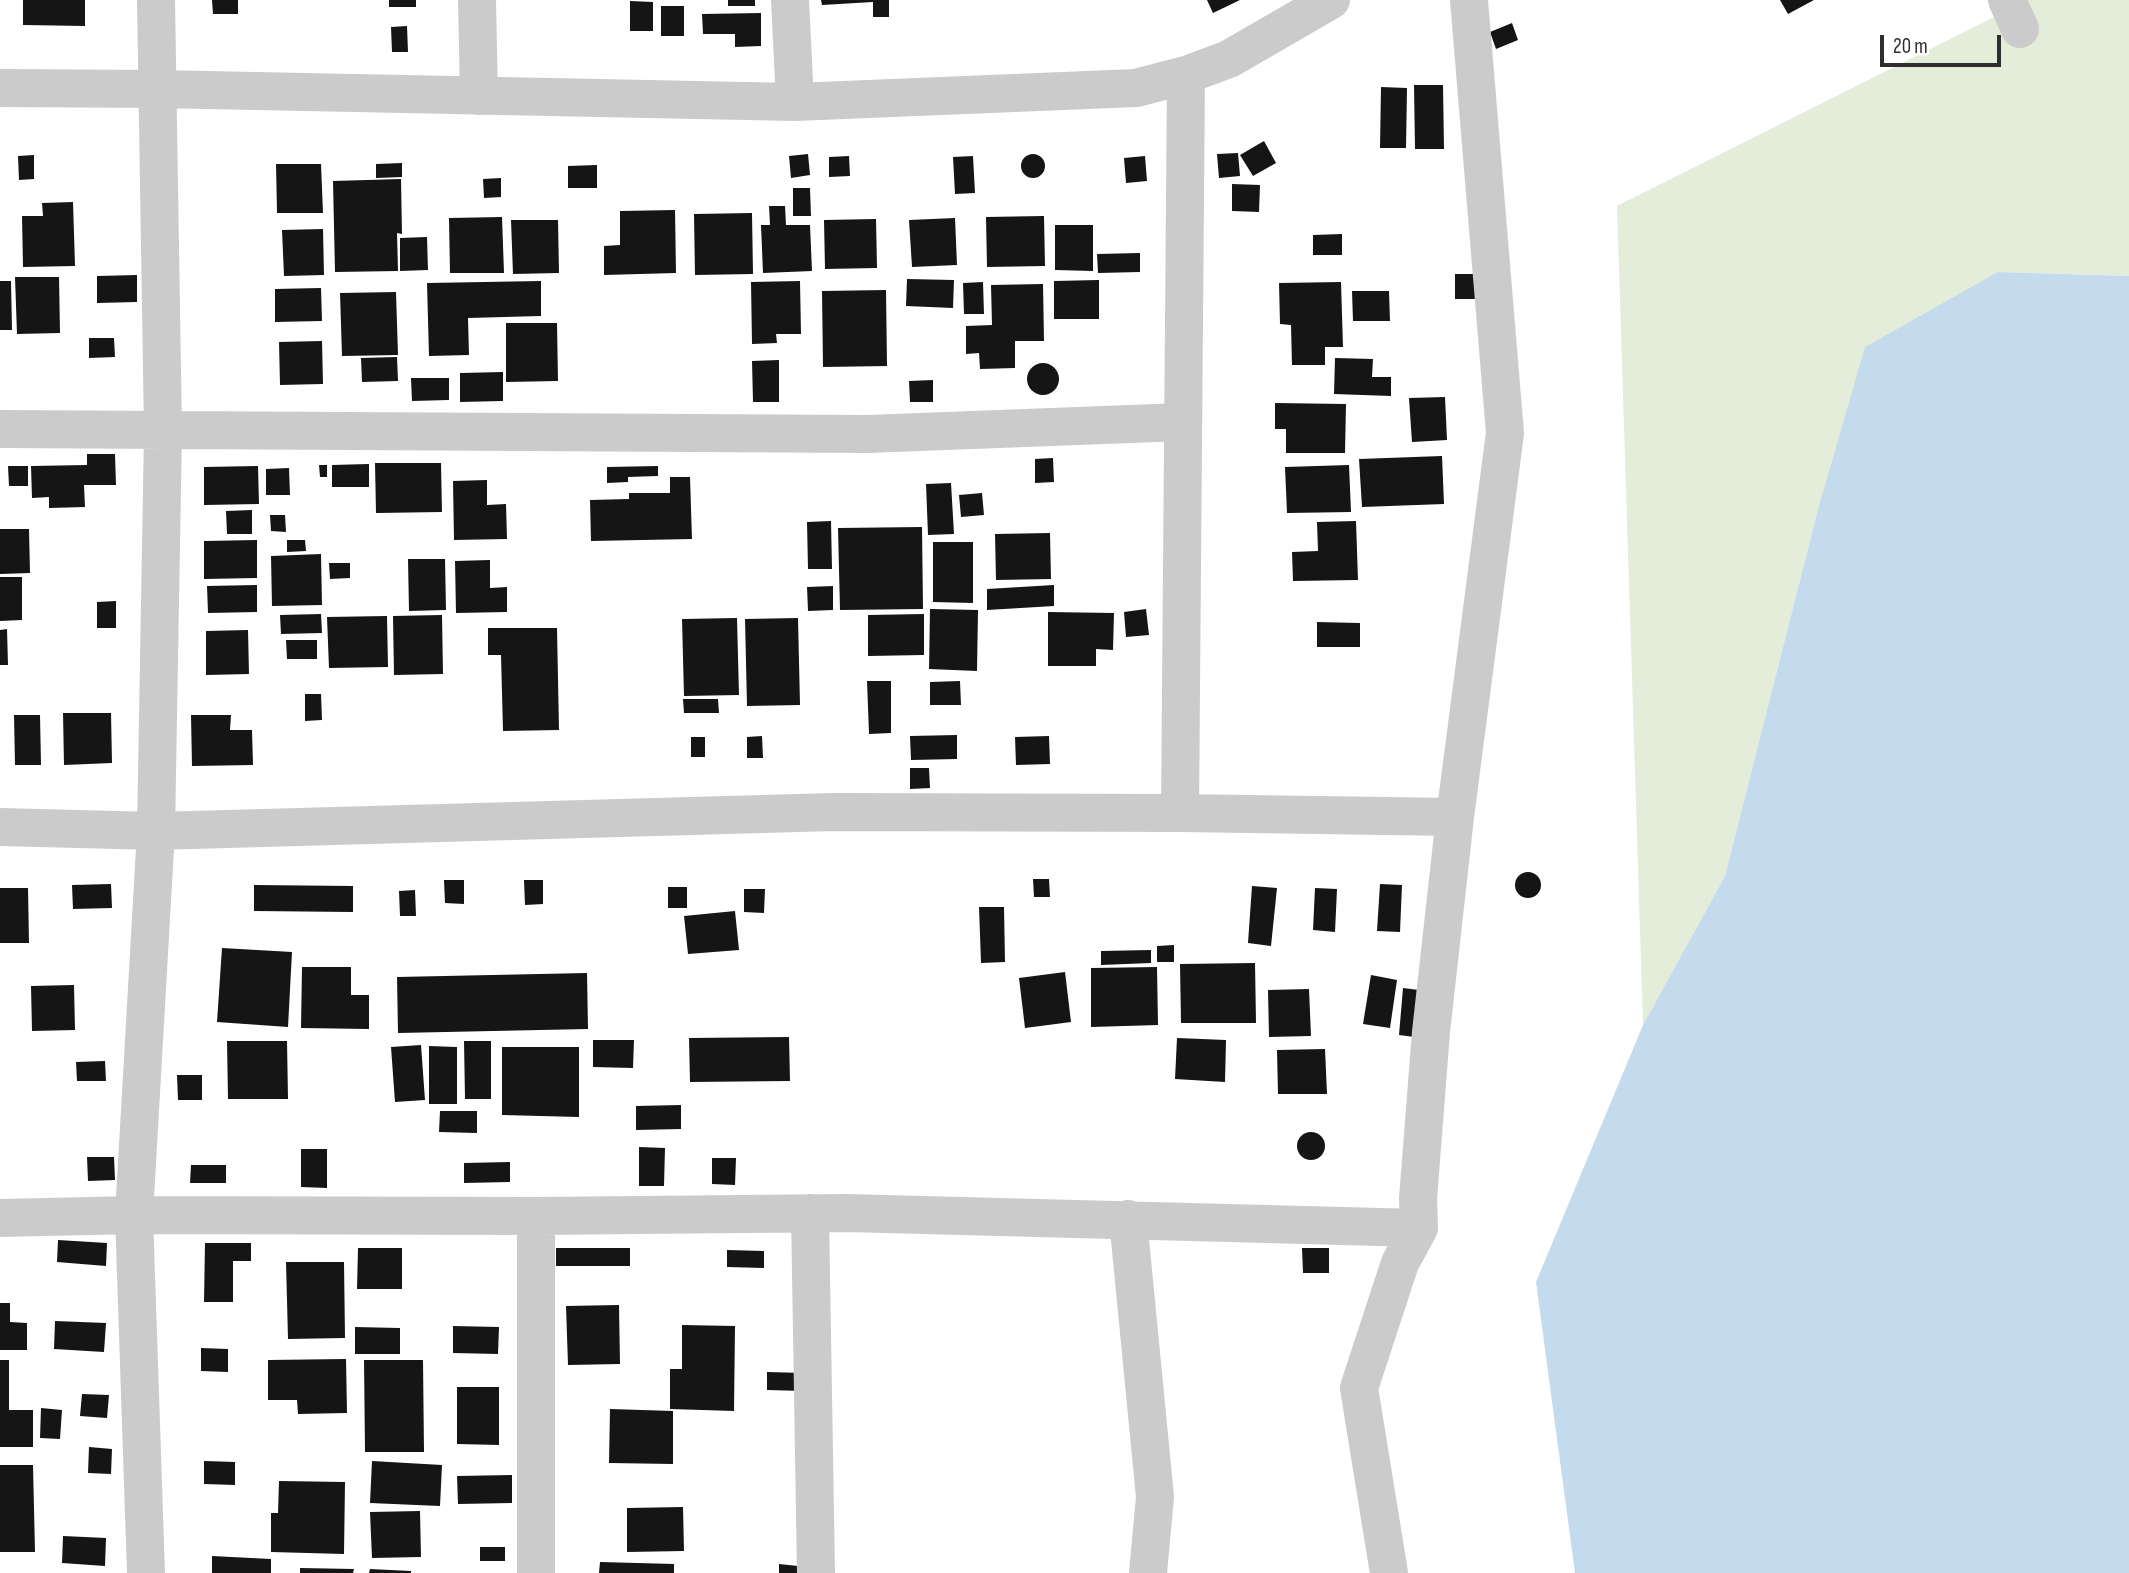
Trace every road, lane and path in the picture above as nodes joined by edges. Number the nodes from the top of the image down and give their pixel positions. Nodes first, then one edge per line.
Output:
1 (156, 0) edge
2 (477, 0) edge
3 (790, 0) edge
4 (1331, 0) edge
5 (1469, 0) edge
6 (1185, 75) junction
7 (0, 88) edge
8 (158, 89) junction
9 (479, 96) junction
10 (795, 102) junction
11 (1183, 422) junction
12 (0, 429) edge
13 (163, 431) junction
14 (1180, 813) junction
15 (1455, 817) junction
16 (0, 827) edge
17 (156, 831) junction
18 (810, 1213) junction
19 (134, 1215) junction
20 (536, 1216) junction
21 (0, 1218) edge
22 (1128, 1219) junction
23 (1419, 1228) junction
24 (146, 1573) edge
25 (536, 1573) edge
26 (816, 1573) edge
27 (1148, 1573) edge
28 (1389, 1573) edge

1 - 8 street
2 - 9 street
3 - 10 street
4 - 6 street
5 - 15 street
6 - 10 street
6 - 11 street
7 - 8 street
8 - 9 street
8 - 13 street
9 - 10 street
11 - 13 street
11 - 14 street
12 - 13 street
13 - 17 street
14 - 15 street
14 - 17 street
15 - 23 street
16 - 17 street
17 - 19 street
18 - 20 street
18 - 22 street
18 - 26 street
19 - 20 street
19 - 21 street
19 - 24 street
20 - 25 street
22 - 23 street
22 - 27 street
23 - 28 street

